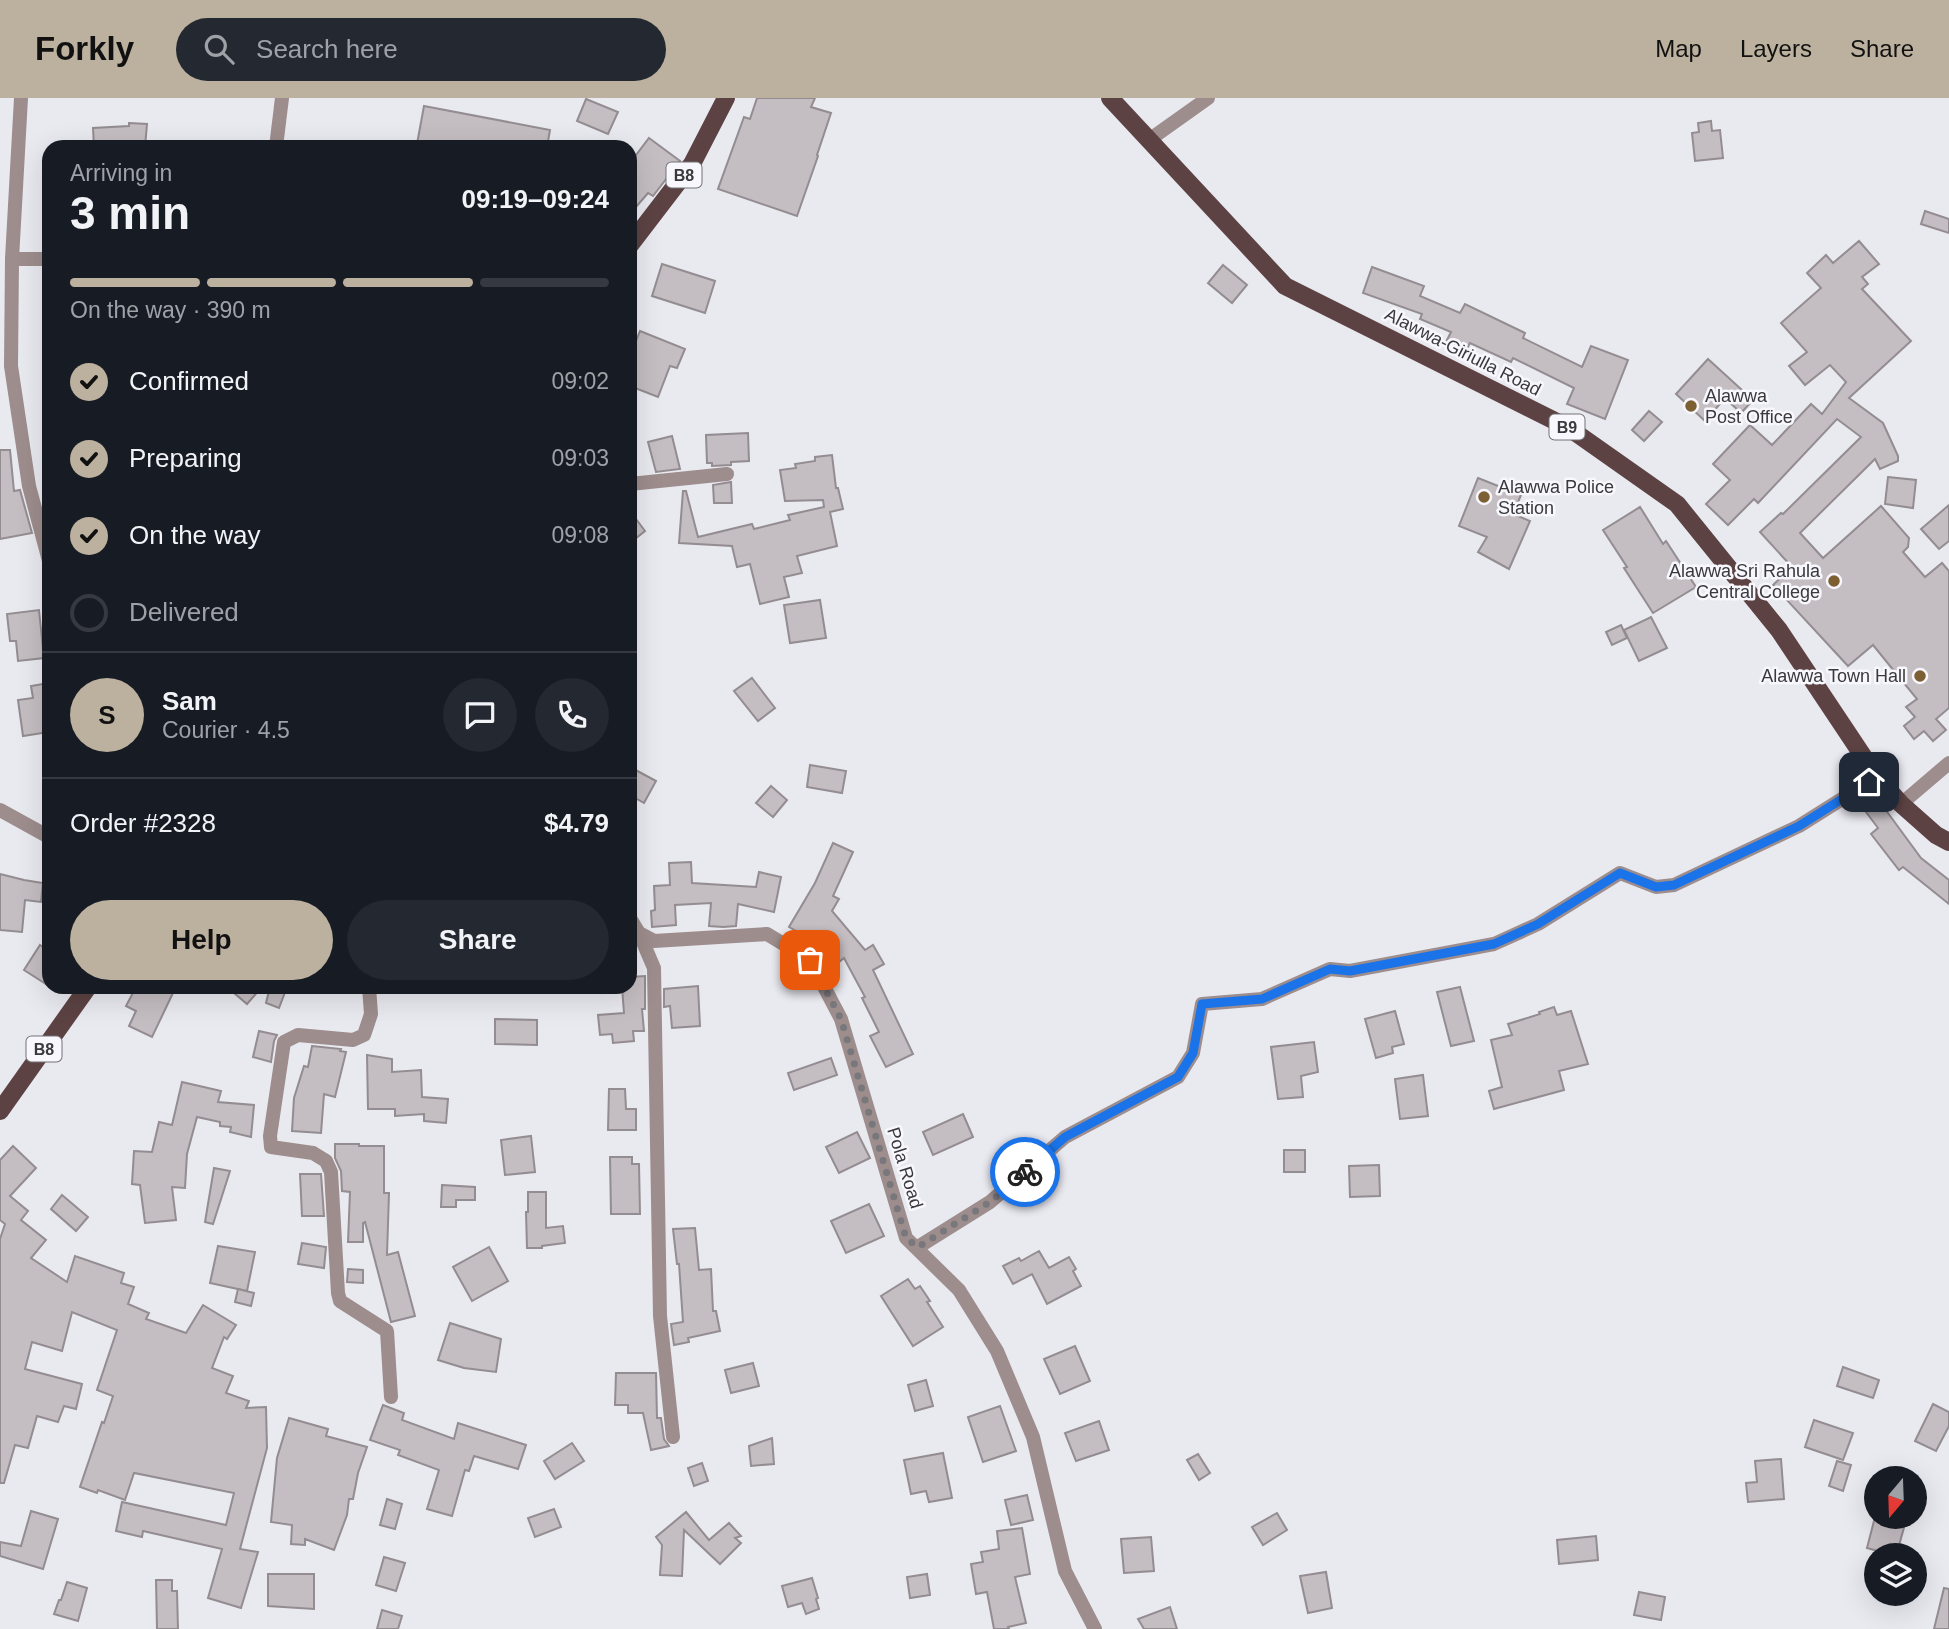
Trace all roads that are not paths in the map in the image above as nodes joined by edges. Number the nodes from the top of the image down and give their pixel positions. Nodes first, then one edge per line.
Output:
1 (21, 98) edge
2 (282, 98) edge
3 (726, 98) edge
4 (1110, 98) edge
5 (1208, 98) edge
6 (277, 140) edge
7 (1149, 140) junction
8 (637, 237) edge
9 (12, 259) junction
10 (42, 259) edge
11 (727, 474) dead end
12 (637, 483) edge
13 (42, 535) edge
14 (1949, 763) edge
15 (1877, 777) junction
16 (1901, 804) junction
17 (0, 810) edge
18 (42, 833) edge
19 (1949, 842) edge
20 (637, 930) edge
21 (639, 933) junction
22 (83, 994) edge
23 (370, 994) edge
24 (0, 1111) edge
25 (918, 1247) junction
26 (391, 1397) dead end
27 (673, 1437) dead end
28 (1096, 1629) edge

1 - 9 street
2 - 6 street
3 - 8 main road, B8
4 - 7 main road, Alawwa-Giriulla Road / B9
5 - 7 street
7 - 15 main road, Alawwa-Giriulla Road / B9
9 - 10 street
9 - 13 street
11 - 12 street
14 - 16 street
15 - 16 main road, Alawwa-Giriulla Road / B9
15 - 25 street
16 - 19 main road, Alawwa-Giriulla Road / B9
17 - 18 street
20 - 21 street
21 - 25 street, Pola Road
21 - 27 street
22 - 24 main road, B8
23 - 26 street
25 - 28 street, Pola Road

